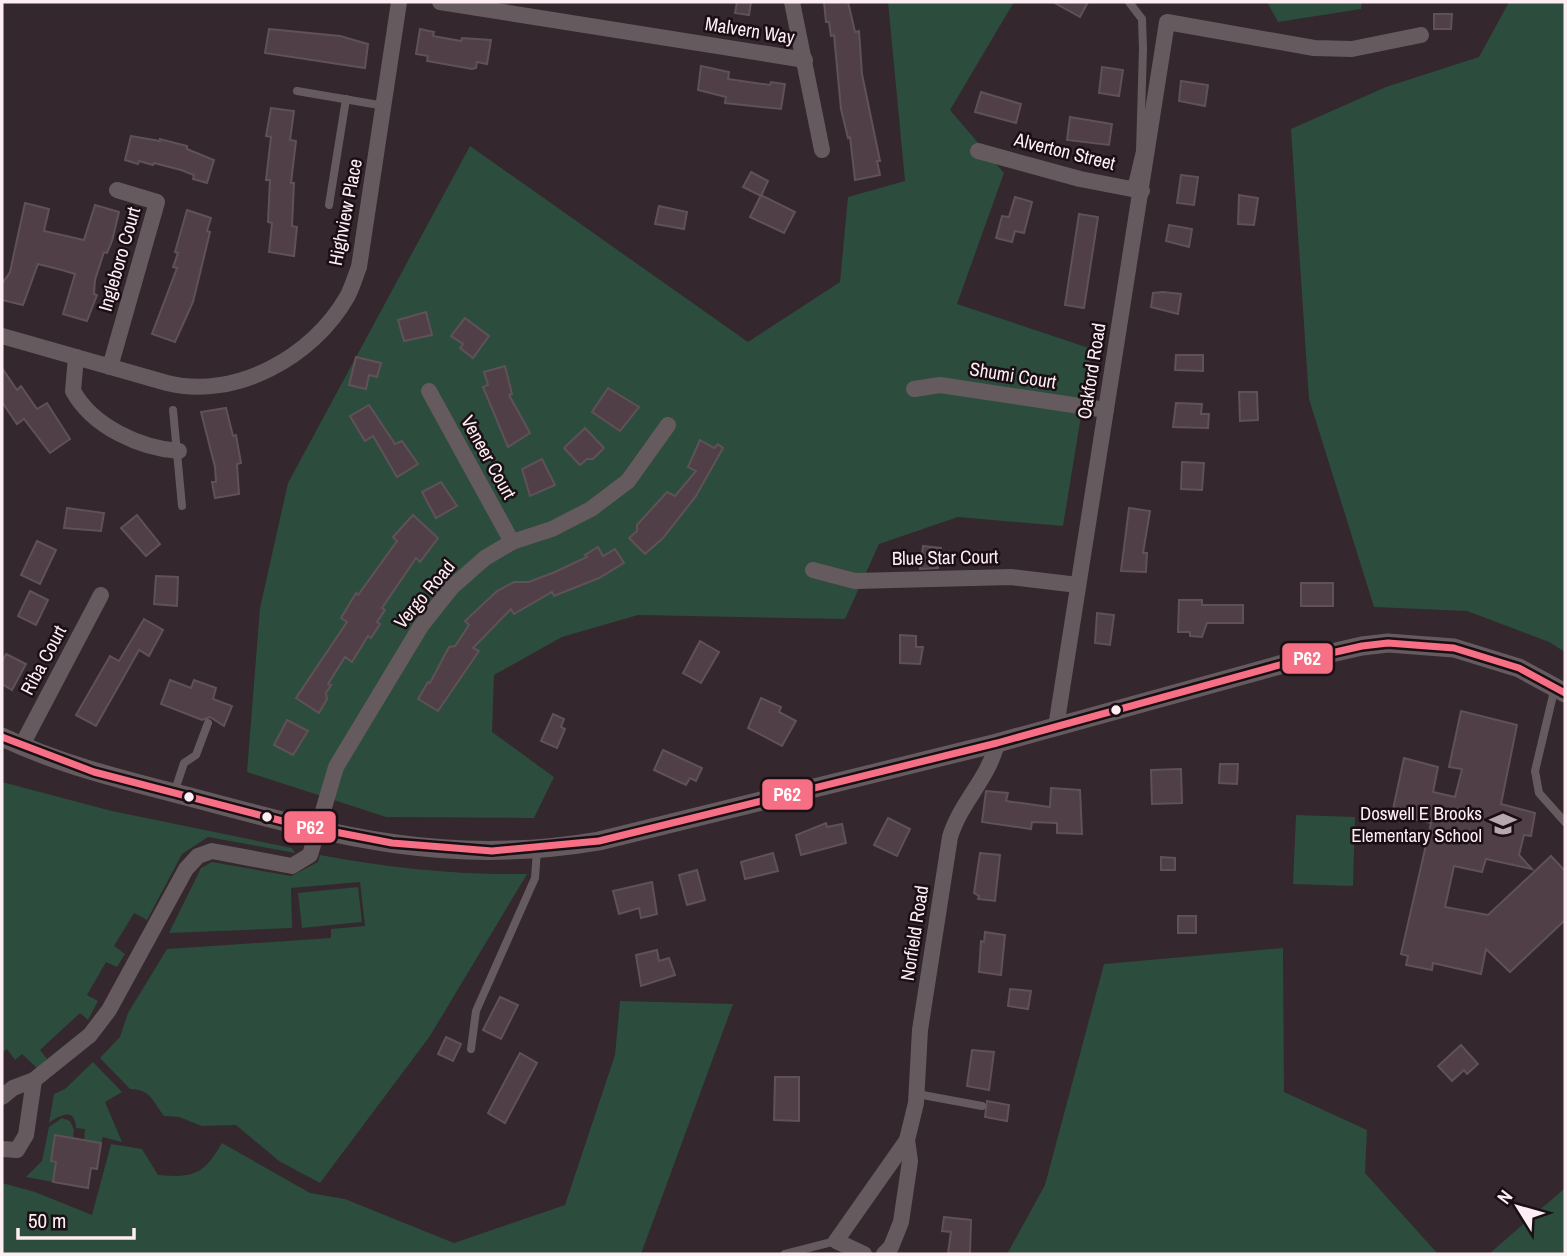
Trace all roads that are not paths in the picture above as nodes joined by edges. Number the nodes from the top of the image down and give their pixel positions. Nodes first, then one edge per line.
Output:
1 (399, 2) edge
2 (440, 2) edge
3 (792, 2) edge
4 (1129, 2) edge
5 (1421, 35) dead end
6 (804, 60) junction
7 (297, 91) dead end
8 (346, 99) junction
9 (385, 106) junction
10 (822, 150) dead end
11 (978, 150) dead end
12 (117, 190) dead end
13 (1137, 190) junction
14 (329, 205) dead end
15 (2, 336) edge
16 (76, 356) junction
17 (110, 367) junction
18 (914, 389) dead end
19 (429, 391) dead end
20 (173, 410) dead end
21 (1106, 410) junction
22 (668, 425) dead end
23 (179, 451) junction
24 (182, 506) dead end
25 (512, 542) junction
26 (813, 570) dead end
27 (1078, 585) junction
28 (101, 595) dead end
29 (1560, 690) edge
30 (208, 723) dead end
31 (1056, 727) junction
32 (2, 737) edge
33 (997, 743) junction
34 (22, 746) junction
35 (174, 793) junction
36 (1565, 822) edge
37 (318, 832) junction
38 (537, 850) junction
39 (471, 1049) dead end
40 (34, 1080) junction
41 (917, 1094) junction
42 (2, 1097) edge
43 (982, 1105) dead end
44 (907, 1140) junction
45 (2, 1149) edge
46 (836, 1241) junction
47 (785, 1254) edge
48 (864, 1254) edge
49 (885, 1254) edge

1 - 9 street, Highview Place
2 - 6 street, Malvern Way
3 - 6 street
4 - 13 lane
5 - 13 street, Oakford Road
6 - 10 street
7 - 8 lane
8 - 9 lane
8 - 14 lane
9 - 17 street, Highview Place
11 - 13 street, Alverton Street
12 - 17 street, Ingleboro Court
13 - 21 street, Oakford Road
15 - 16 street, Highview Place
16 - 17 street, Highview Place
16 - 23 street
18 - 21 street, Shumi Court
19 - 25 street, Veneer Court
20 - 23 lane
21 - 27 street, Oakford Road
22 - 25 street, Vergo Road
23 - 24 lane
25 - 37 street, Vergo Road
26 - 27 street, Blue Star Court
27 - 31 street, Oakford Road
28 - 34 street, Riba Court
29 - 31 street
29 - 36 lane
30 - 35 lane
31 - 33 street
32 - 34 street
33 - 38 street
33 - 41 street, Norfield Road
34 - 35 street
35 - 37 street
37 - 38 street
37 - 40 street, Vergo Road
38 - 39 lane
40 - 42 street, Vergo Road
40 - 45 street
41 - 43 lane
41 - 44 street, Norfield Road
44 - 46 street, Norfield Road
44 - 49 street, Norfield Road
46 - 47 lane
46 - 48 street

